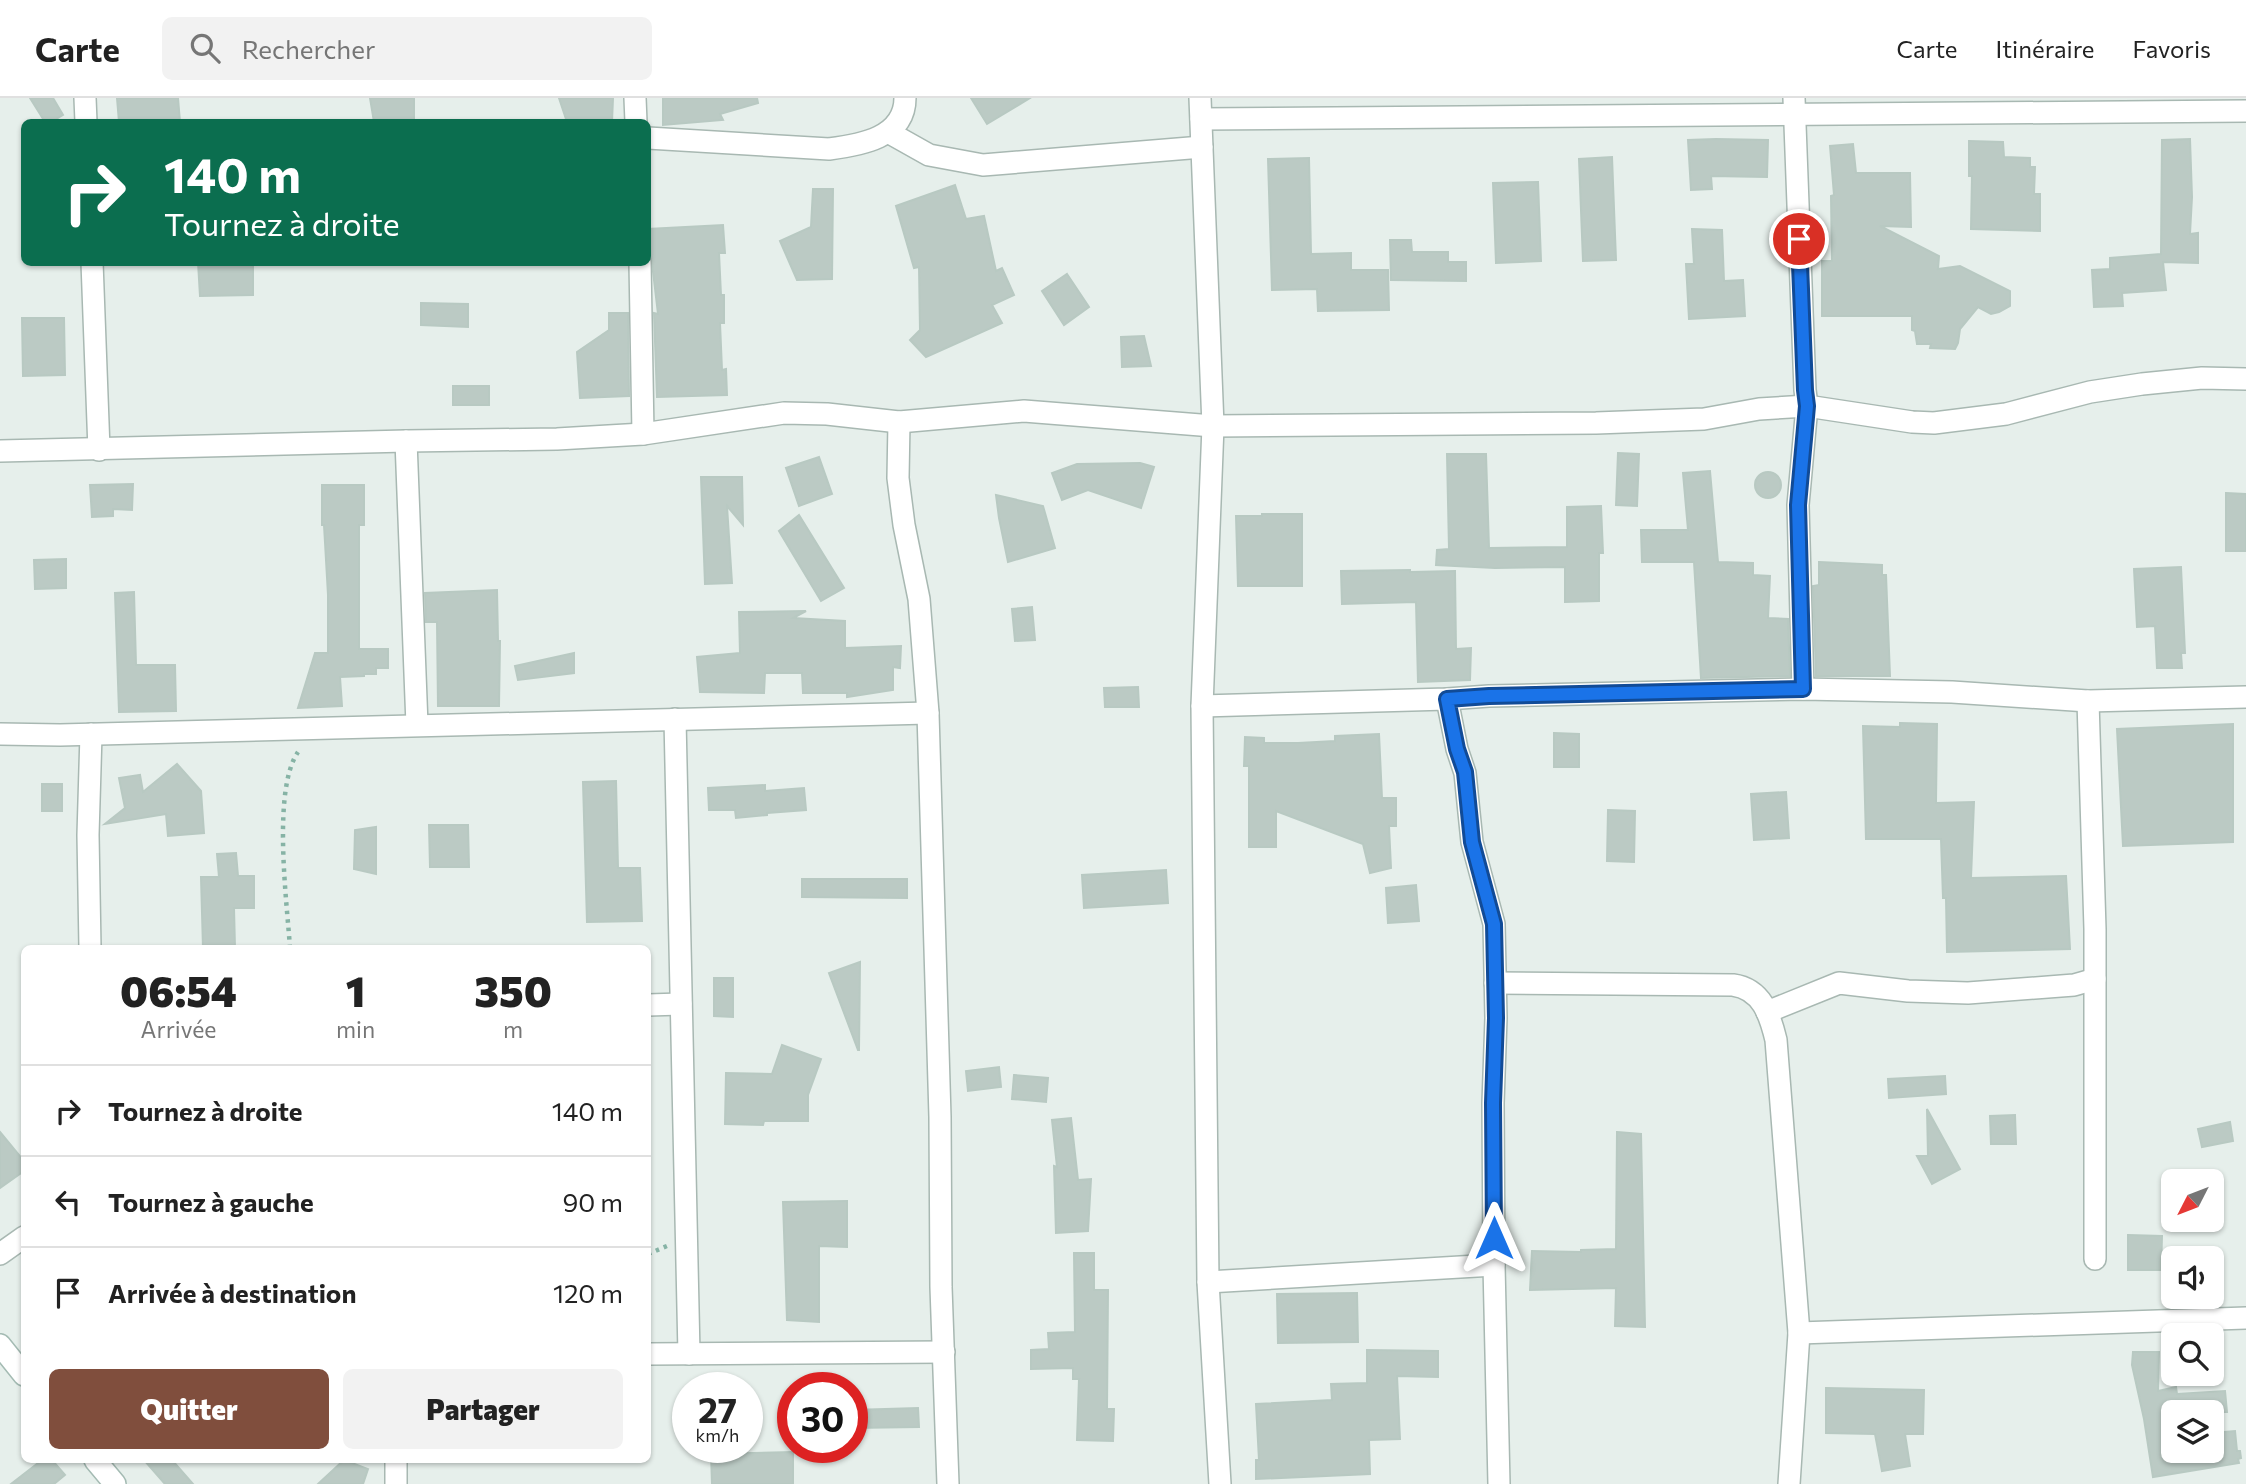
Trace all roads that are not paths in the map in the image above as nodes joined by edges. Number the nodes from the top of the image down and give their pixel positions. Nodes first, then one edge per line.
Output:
1 (85, 98) edge
2 (635, 98) edge
3 (905, 98) edge
4 (2083, 105) edge
5 (1795, 106) edge
6 (1201, 108) edge
7 (2246, 111) edge
8 (86, 119) edge
9 (636, 119) edge
10 (888, 132) junction
11 (651, 138) edge
12 (1202, 147) junction
13 (92, 266) edge
14 (640, 266) edge
15 (2246, 379) edge
16 (1807, 406) junction
17 (899, 422) junction
18 (1213, 426) junction
19 (643, 434) junction
20 (406, 441) junction
21 (99, 450) junction
22 (0, 451) edge
23 (1803, 689) junction
24 (2246, 698) edge
25 (1447, 699) junction
26 (2088, 701) junction
27 (1202, 706) junction
28 (928, 713) junction
29 (675, 719) junction
30 (417, 725) junction
31 (0, 734) edge
32 (91, 734) junction
33 (90, 945) edge
34 (2095, 979) junction
35 (1495, 983) junction
36 (681, 1004) junction
37 (651, 1005) edge
38 (1766, 1012) junction
39 (21, 1239) edge
40 (0, 1254) edge
41 (2095, 1259) dead end
42 (1494, 1265) junction
43 (1208, 1282) junction
44 (2246, 1318) edge
45 (1798, 1333) junction
46 (0, 1345) edge
47 (944, 1352) junction
48 (651, 1354) edge
49 (689, 1354) junction
50 (21, 1371) edge
51 (396, 1463) edge
52 (396, 1484) edge
53 (948, 1484) edge
54 (1220, 1484) edge
55 (1499, 1484) edge
56 (1790, 1484) edge

1 - 8 street
2 - 9 street
3 - 10 street
4 - 5 street
4 - 7 street
5 - 6 street
5 - 16 street
6 - 12 street
10 - 11 street
10 - 12 street
12 - 18 street
13 - 21 street
14 - 19 street
15 - 16 street
16 - 18 street
16 - 23 street
17 - 18 street
17 - 19 street
17 - 28 street
18 - 27 street
19 - 20 street
20 - 21 street
20 - 30 street
21 - 22 street
23 - 25 street
23 - 26 street
24 - 26 street
25 - 27 street
25 - 35 street
26 - 34 street
27 - 43 street
28 - 29 street
28 - 47 street
29 - 30 street
29 - 36 street
30 - 32 street
31 - 32 street
32 - 33 street
34 - 38 street
34 - 41 street
35 - 38 street
35 - 42 street
36 - 37 street
36 - 49 street
38 - 45 street
39 - 40 street
42 - 43 street
42 - 55 street
43 - 54 street
44 - 45 street
45 - 56 street
46 - 50 street
47 - 49 street
47 - 53 street
48 - 49 street
51 - 52 street

